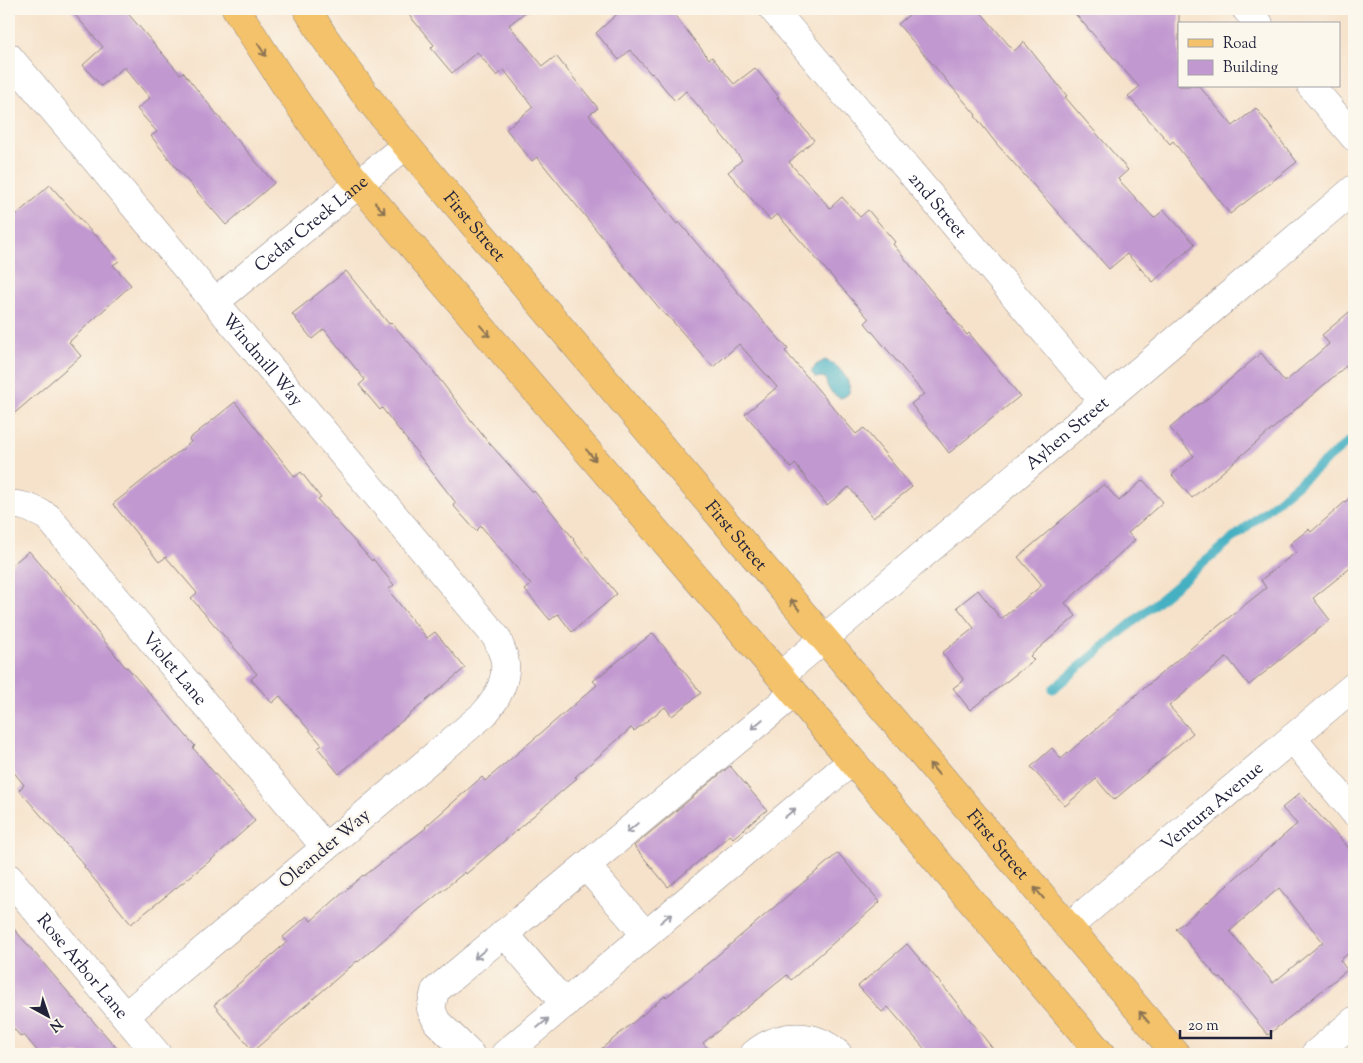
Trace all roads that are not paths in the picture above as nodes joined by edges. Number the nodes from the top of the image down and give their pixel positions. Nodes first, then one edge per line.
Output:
1 (236, 9) edge
2 (307, 9) edge
3 (773, 9) edge
4 (1246, 9) edge
5 (1256, 22) edge
6 (9, 57) edge
7 (1313, 88) edge
8 (1354, 138) edge
9 (406, 144) junction
10 (359, 184) junction
11 (1354, 188) edge
12 (215, 302) junction
13 (1104, 402) junction
14 (11, 504) edge
15 (823, 639) junction
16 (505, 668) joint
17 (787, 684) junction
18 (1354, 686) edge
19 (1292, 738) junction
20 (852, 761) junction
21 (1354, 812) edge
22 (325, 847) junction
23 (586, 866) junction
24 (9, 878) edge
25 (1068, 927) junction
26 (504, 933) junction
27 (646, 935) junction
28 (565, 1004) junction
29 (124, 1016) junction
30 (1354, 1022) edge
31 (157, 1054) edge
32 (470, 1054) edge
33 (505, 1054) edge
34 (754, 1054) edge
35 (838, 1054) edge
36 (1101, 1054) edge
37 (1176, 1054) edge
38 (1314, 1054) edge

1 -> 10 main road
2 - 9 main road, First Street
3 - 13 street, 2nd Street
4 - 5 street
6 - 12 street, Windmill Way
7 - 8 street
9 - 10 street, Cedar Creek Lane
15 -> 9 main road, First Street
10 - 12 street, Cedar Creek Lane
10 -> 17 main road
11 - 13 street, Ayhen Street
12 - 16 street, Windmill Way
13 - 15 street, Ayhen Street
14 - 22 street, Violet Lane
15 - 17 street, Ayhen Street
25 -> 15 main road, First Street
16 - 22 street, Oleander Way
17 - 20 main road
17 -> 23 street, Ayhen Street
18 - 19 street, Ventura Avenue
19 - 21 street
19 - 25 street, Ventura Avenue
27 -> 20 street
20 - 36 main road
22 - 29 street, Oleander Way
23 - 26 street, Ayhen Street
23 - 27 street
24 - 29 street, Rose Arbor Lane
37 -> 25 main road, First Street
26 - 28 street
26 -> 32 street, Ayhen Street
27 - 28 street
33 -> 28 street
29 - 31 street, Rose Arbor Lane
30 - 38 street
34 - 35 street

